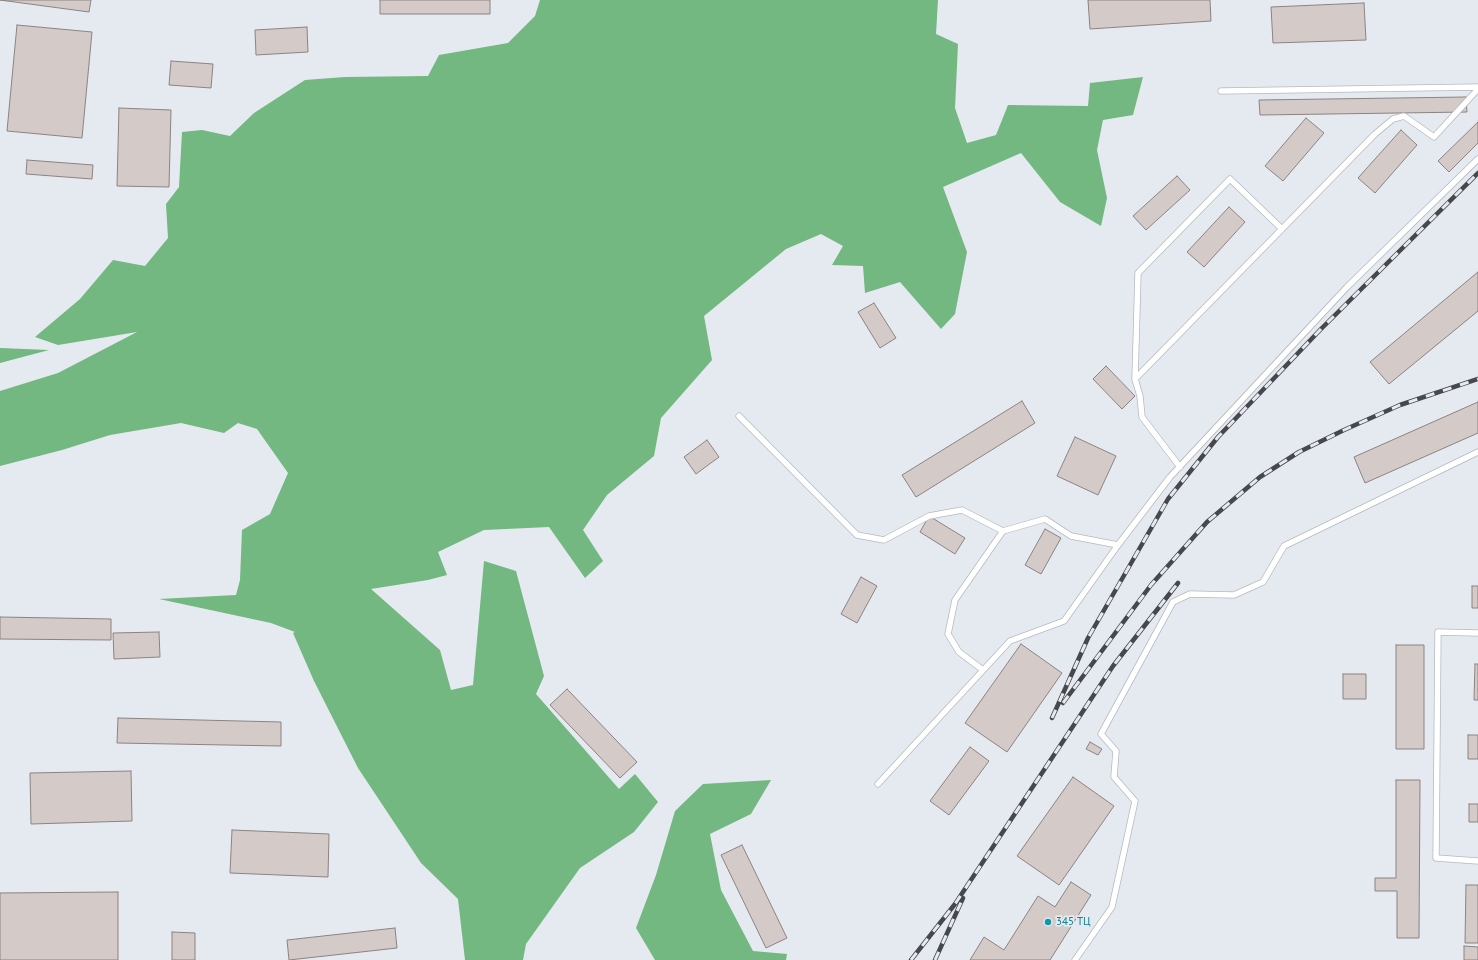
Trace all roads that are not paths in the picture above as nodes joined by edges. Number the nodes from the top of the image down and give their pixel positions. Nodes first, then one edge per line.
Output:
1 (1478, 88) edge
2 (1221, 91) dead end
3 (1478, 159) edge
4 (1282, 229) junction
5 (1134, 379) junction
6 (739, 416) dead end
7 (1478, 452) edge
8 (1180, 467) junction
9 (1003, 531) junction
10 (1118, 545) junction
11 (1478, 633) edge
12 (983, 670) junction
13 (878, 784) dead end
14 (1478, 861) edge
15 (1075, 960) edge

1 - 2 lane
1 - 4 lane
3 - 8 lane
4 - 5 lane
4 - 5 lane
5 - 8 lane
6 - 9 lane
7 - 15 lane
8 - 10 lane
9 - 10 lane
9 - 12 lane
10 - 12 lane
11 - 14 lane
12 - 13 lane

